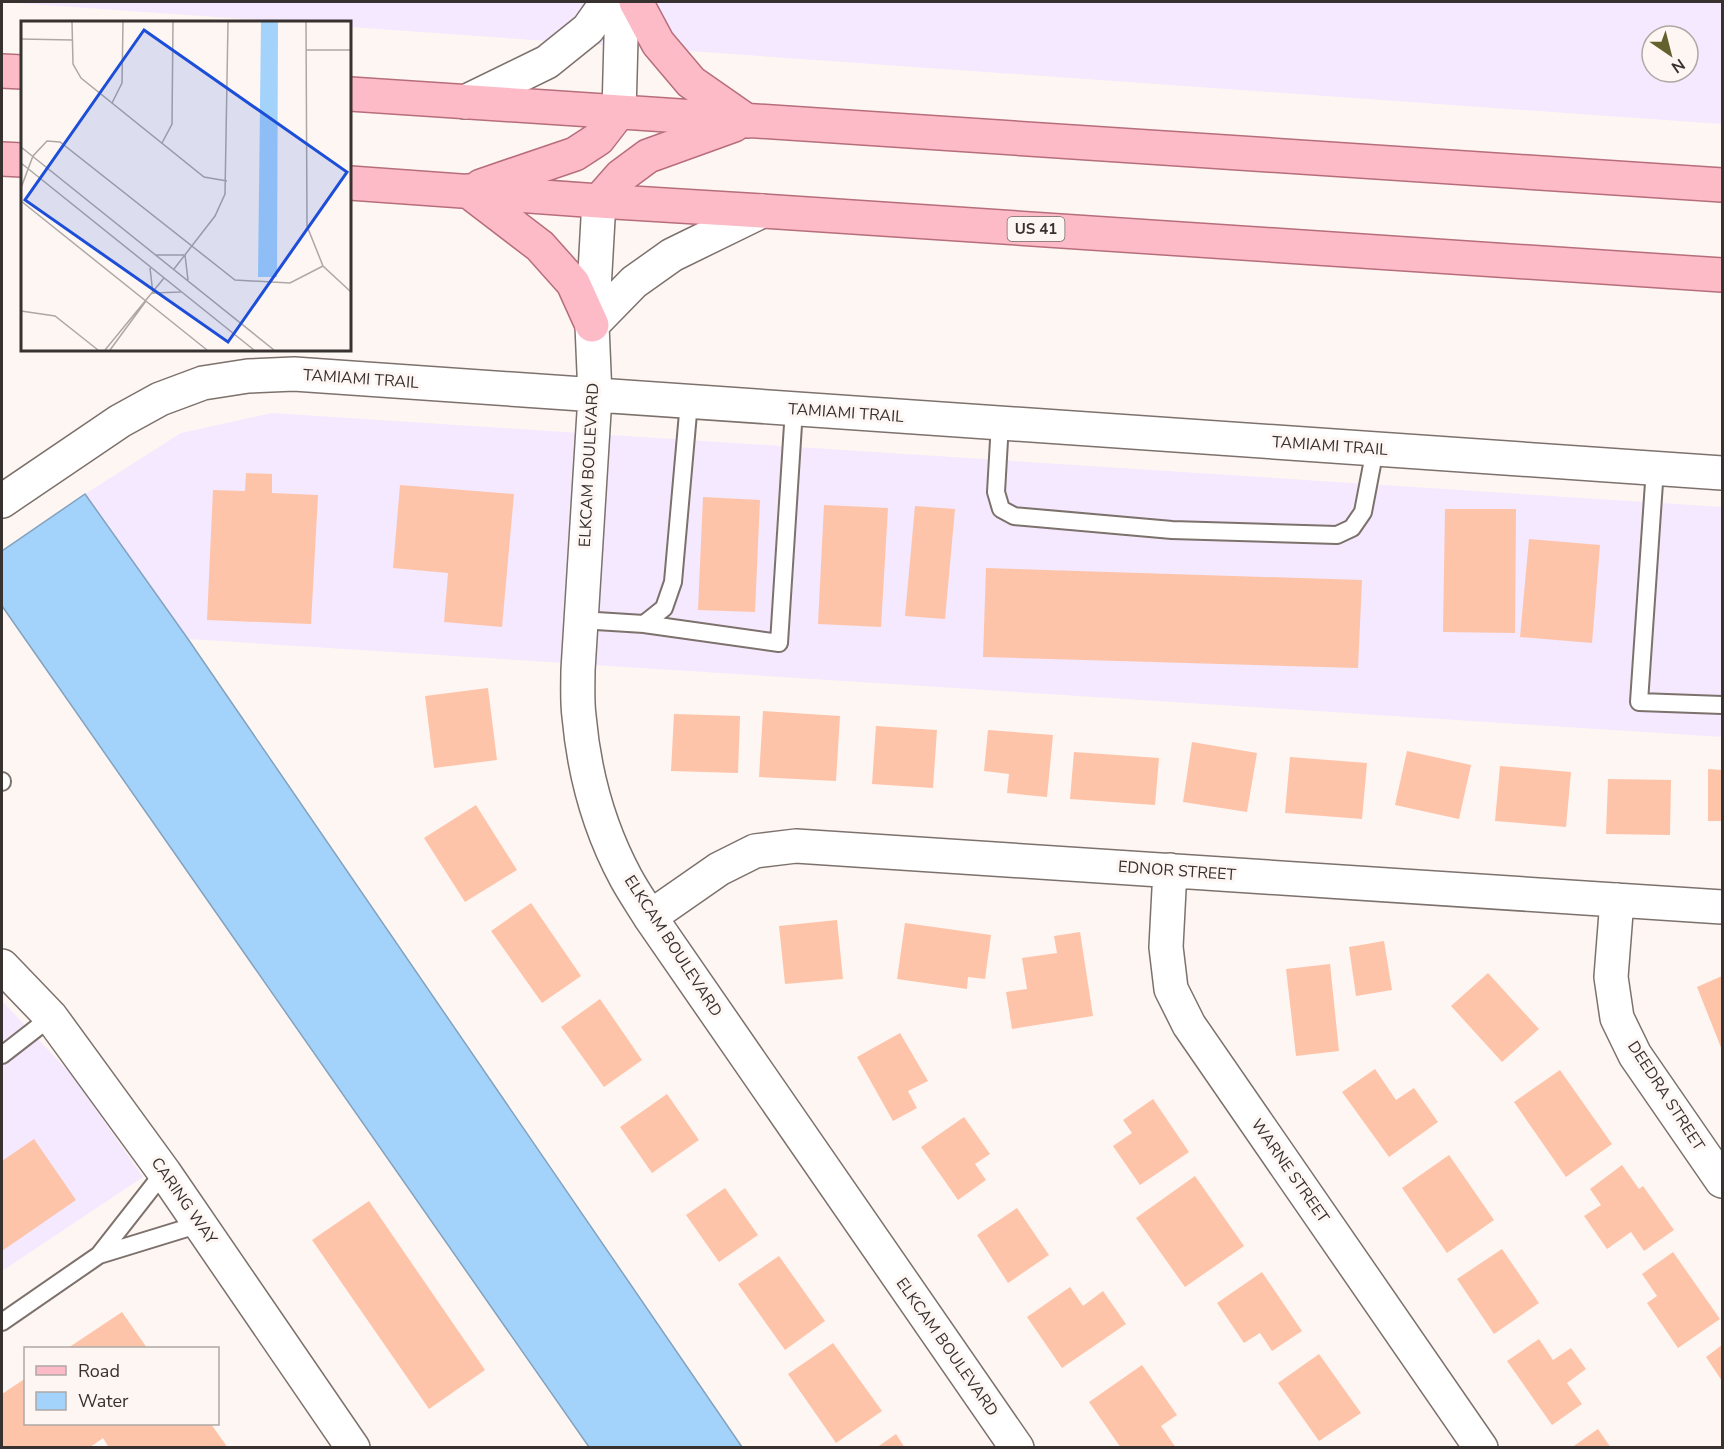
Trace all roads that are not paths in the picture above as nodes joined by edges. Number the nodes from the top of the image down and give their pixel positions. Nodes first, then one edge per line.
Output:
1 (607, 2) edge
2 (622, 2) edge
3 (636, 2) edge
4 (2, 71) edge
5 (21, 72) edge
6 (351, 94) edge
7 (465, 102) junction
8 (619, 112) junction
9 (747, 121) junction
10 (2, 159) edge
11 (21, 160) edge
12 (351, 183) edge
13 (1722, 185) edge
14 (468, 190) junction
15 (599, 201) junction
16 (762, 211) junction
17 (1722, 275) edge
18 (592, 325) junction
19 (595, 396) junction
20 (689, 402) junction
21 (794, 409) junction
22 (1000, 423) junction
23 (1376, 449) junction
24 (1655, 468) junction
25 (1722, 473) edge
26 (2, 501) edge
27 (580, 620) junction
28 (644, 624) junction
29 (1722, 705) edge
30 (1170, 870) junction
31 (1617, 900) junction
32 (1722, 907) edge
33 (650, 917) junction
34 (2, 966) edge
35 (51, 1017) junction
36 (2, 1055) edge
37 (164, 1172) junction
38 (1722, 1181) edge
39 (200, 1224) junction
40 (99, 1255) junction
41 (2, 1322) edge
42 (353, 1448) edge
43 (1017, 1448) edge
44 (1481, 1448) edge

1 - 7 street
2 - 8 street
3 - 9 main road
4 - 5 main road
6 - 7 main road
7 - 8 main road
8 - 9 main road
8 - 14 main road
9 - 13 main road
9 - 15 main road
10 - 11 main road
12 - 14 main road, US 41
14 - 15 main road, US 41
14 - 18 main road
15 - 16 main road, US 41
15 - 18 street, ELKCAM BOULEVARD
16 - 17 main road, US 41
16 - 18 street
18 - 19 street, ELKCAM BOULEVARD
19 - 20 street, TAMIAMI TRAIL
19 - 26 street, TAMIAMI TRAIL
19 - 27 street, ELKCAM BOULEVARD
20 - 21 street, TAMIAMI TRAIL
20 - 28 lane
21 - 22 street, TAMIAMI TRAIL
21 - 28 lane
22 - 23 street, TAMIAMI TRAIL
22 - 23 lane
23 - 24 street, TAMIAMI TRAIL
24 - 25 street, TAMIAMI TRAIL
24 - 29 lane
27 - 28 lane
27 - 33 street, ELKCAM BOULEVARD
30 - 31 street, EDNOR STREET
30 - 33 street, EDNOR STREET
30 - 44 street, WARNE STREET
31 - 32 street, EDNOR STREET
31 - 38 street, DEEDRA STREET
33 - 43 street, ELKCAM BOULEVARD
34 - 35 street, CARING WAY
35 - 36 lane
35 - 37 street, CARING WAY
37 - 39 street, CARING WAY
37 - 40 lane
39 - 40 lane
39 - 42 street, CARING WAY
40 - 41 lane

